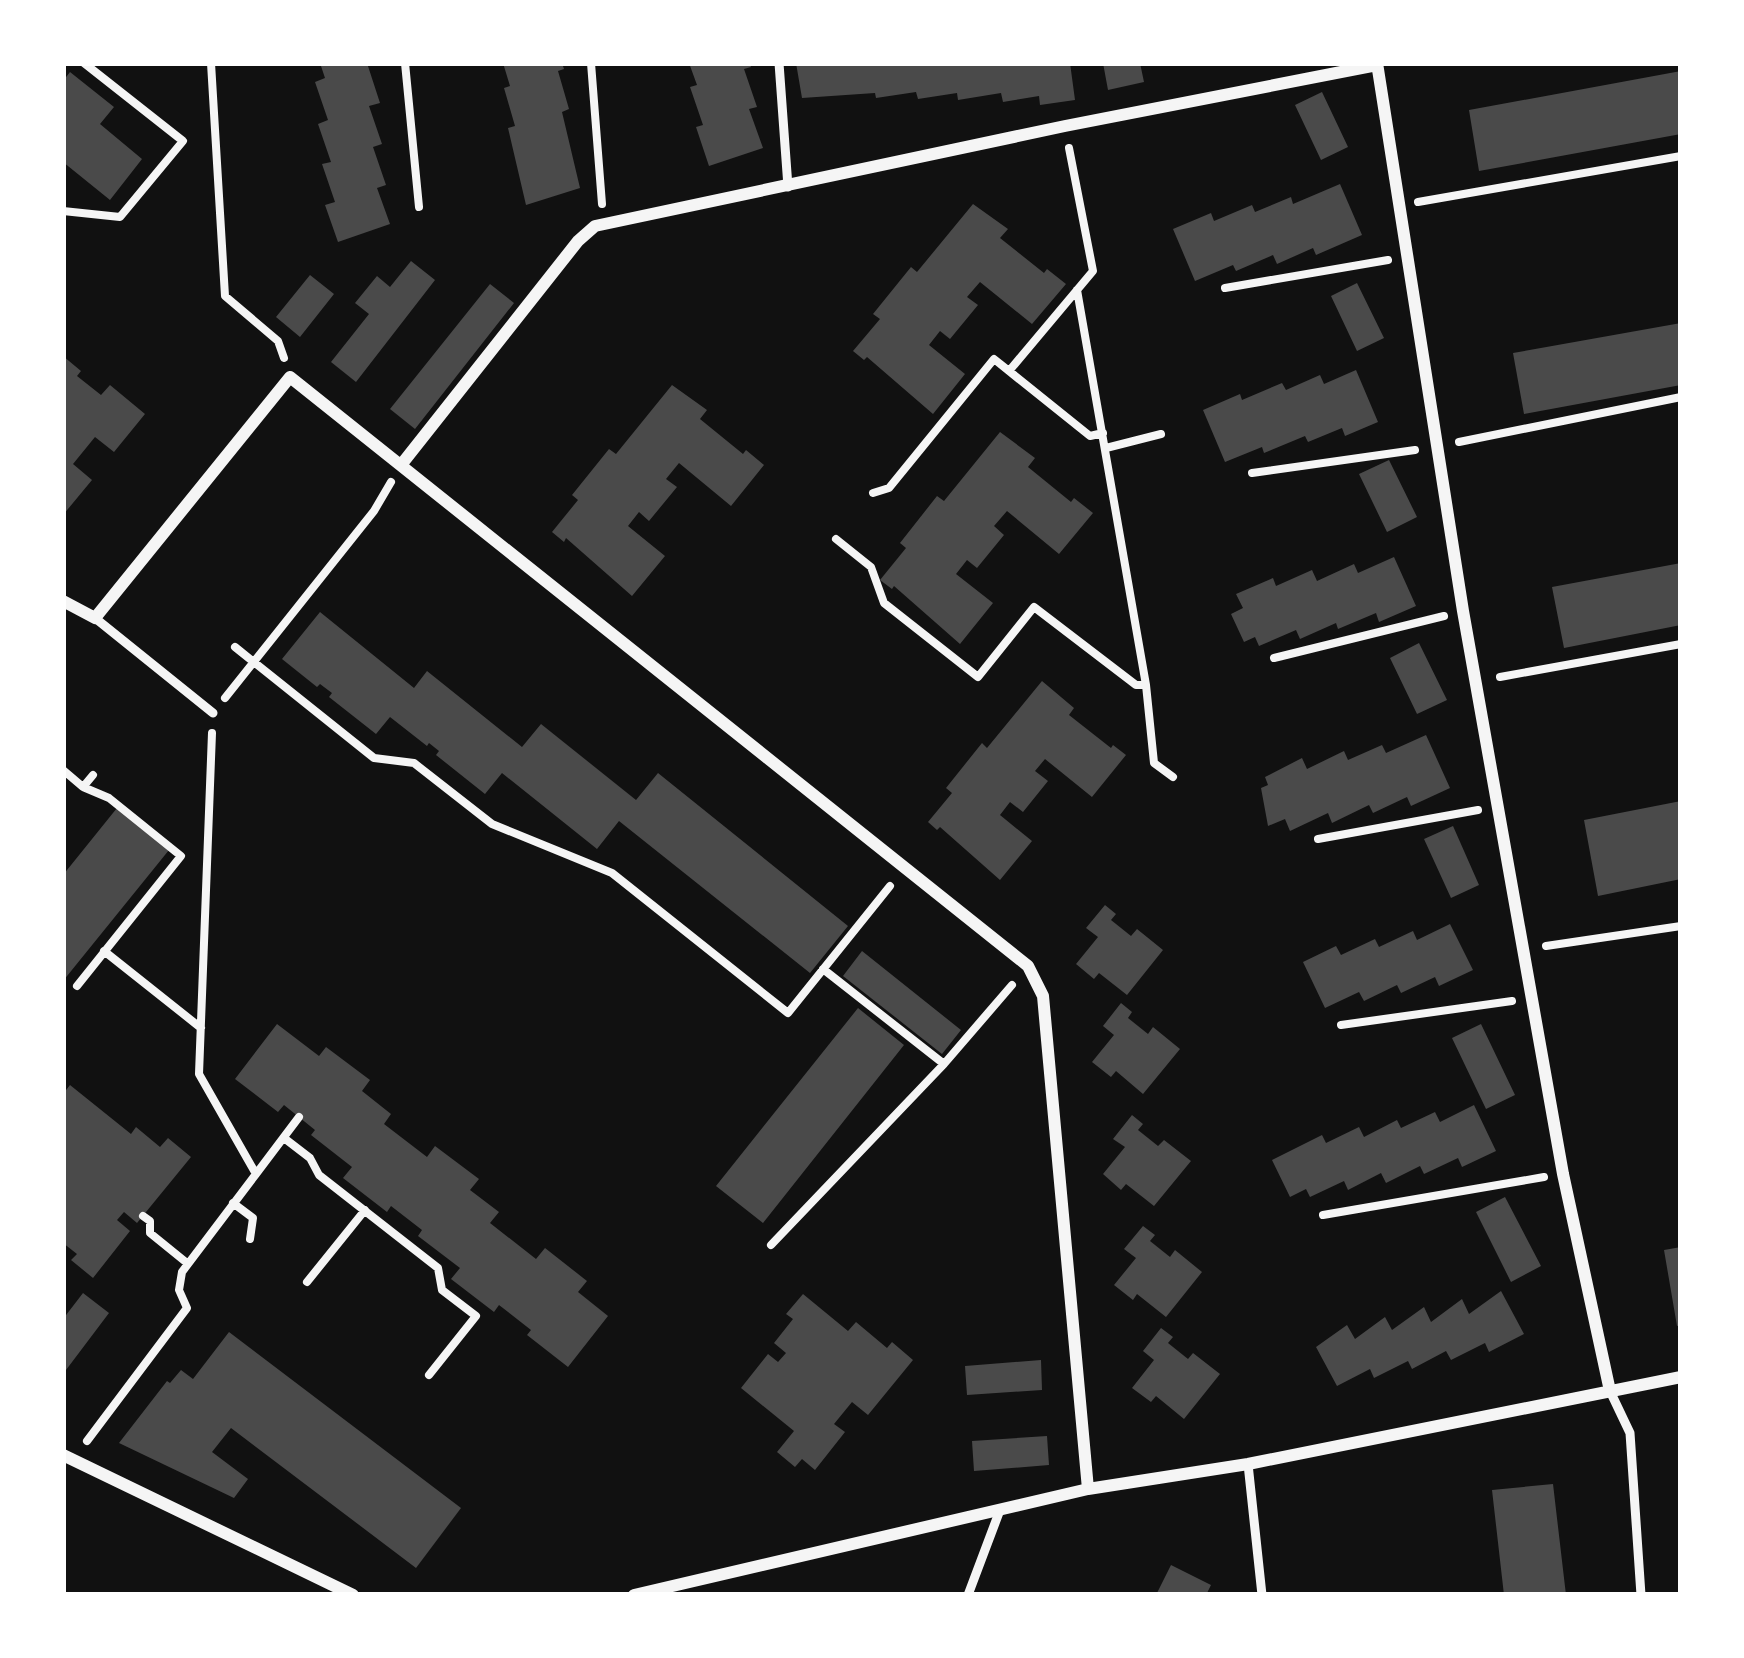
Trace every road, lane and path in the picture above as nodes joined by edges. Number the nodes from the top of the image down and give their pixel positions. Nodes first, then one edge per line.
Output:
1 (84, 63) edge
2 (211, 63) edge
3 (405, 63) edge
4 (592, 63) edge
5 (779, 63) edge
6 (1377, 64) edge
7 (1065, 126) junction
8 (1681, 156) edge
9 (788, 187) junction
10 (1399, 205) junction
11 (419, 207) dead end
12 (63, 211) edge
13 (603, 224) junction
14 (1407, 256) junction
15 (1225, 288) dead end
16 (1077, 290) junction
17 (1009, 371) junction
18 (290, 377) junction
19 (1681, 397) edge
20 (1103, 433) junction
21 (1161, 434) dead end
22 (1436, 447) junction
23 (1106, 448) junction
24 (401, 465) junction
25 (1252, 473) dead end
26 (873, 493) dead end
27 (836, 538) dead end
28 (63, 601) edge
29 (1462, 611) junction
30 (95, 618) junction
31 (1681, 644) edge
32 (235, 647) dead end
33 (1274, 658) dead end
34 (254, 662) junction
35 (1476, 682) junction
36 (1146, 685) junction
37 (213, 713) junction
38 (63, 770) edge
39 (93, 775) dead end
40 (1174, 777) dead end
41 (83, 787) junction
42 (1498, 806) junction
43 (1318, 839) dead end
44 (906, 866) junction
45 (1681, 926) edge
46 (1525, 950) junction
47 (104, 951) junction
48 (1028, 966) junction
49 (823, 969) junction
50 (77, 986) dead end
51 (1531, 998) junction
52 (1341, 1025) dead end
53 (201, 1028) junction
54 (944, 1064) junction
55 (299, 1117) dead end
56 (284, 1138) junction
57 (256, 1174) junction
58 (1564, 1174) junction
59 (233, 1203) junction
60 (365, 1210) junction
61 (1323, 1215) dead end
62 (143, 1216) dead end
63 (250, 1239) dead end
64 (771, 1245) dead end
65 (188, 1263) junction
66 (307, 1282) dead end
67 (429, 1376) dead end
68 (1681, 1378) edge
69 (1610, 1390) junction
70 (68, 1457) edge
71 (1248, 1464) junction
72 (1088, 1489) junction
73 (1000, 1510) junction
74 (652, 1593) edge
75 (353, 1595) edge
76 (634, 1595) edge
77 (968, 1595) edge
78 (1262, 1595) edge
79 (1641, 1595) edge

1 - 12 path
2 - 18 path
3 - 11 path
4 - 13 path
5 - 9 lane
6 - 7 street
6 - 10 street
7 - 9 street
7 - 16 path
8 - 10 path
9 - 13 street
10 - 14 street
13 - 24 street
14 - 15 path
14 - 22 street
16 - 17 path
16 - 20 path
17 - 20 path
17 - 26 path
18 - 24 street
18 - 30 street
19 - 22 path
20 - 23 path
21 - 23 path
22 - 25 path
22 - 29 street
23 - 36 path
24 - 34 path
24 - 44 street
27 - 36 path
28 - 30 street
29 - 33 path
29 - 35 street
30 - 37 lane
31 - 35 path
32 - 34 path
34 - 37 path
34 - 49 path
35 - 42 street
36 - 40 path
37 - 53 path
38 - 41 path
39 - 41 path
41 - 47 path
42 - 43 path
42 - 46 street
44 - 48 street
44 - 49 path
45 - 46 path
46 - 51 street
47 - 50 path
47 - 53 path
48 - 54 path
48 - 72 street
49 - 54 path
51 - 52 path
51 - 58 street
53 - 57 path
54 - 64 path
55 - 56 path
56 - 57 path
56 - 60 path
57 - 59 path
58 - 61 path
58 - 69 street
59 - 63 path
59 - 65 path
60 - 66 path
60 - 67 path
62 - 65 path
65 - 70 path
68 - 69 street
69 - 71 street
69 - 79 lane
70 - 75 street
71 - 72 street
71 - 78 lane
72 - 73 street
73 - 74 street
73 - 77 lane
74 - 76 street

